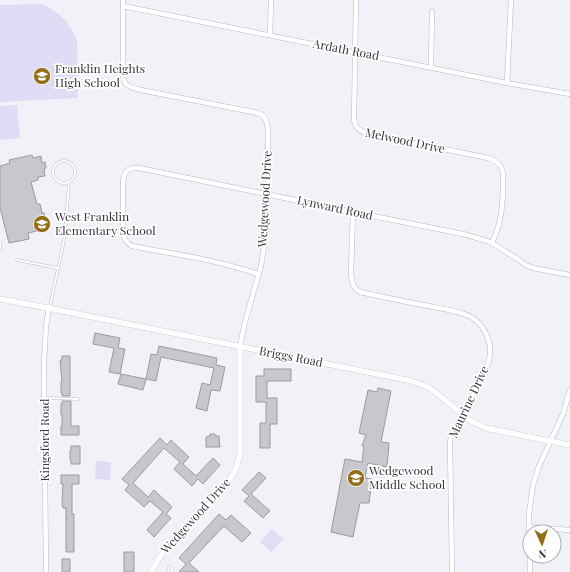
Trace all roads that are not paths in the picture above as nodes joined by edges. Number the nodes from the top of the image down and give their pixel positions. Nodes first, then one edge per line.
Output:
1 (123, 0) edge
2 (271, 0) edge
3 (356, 0) edge
4 (511, 0) edge
5 (123, 6) junction
6 (432, 12) dead end
7 (270, 35) junction
8 (356, 52) junction
9 (431, 67) junction
10 (507, 83) junction
11 (570, 94) edge
12 (69, 182) junction
13 (268, 195) junction
14 (353, 212) junction
15 (0, 243) edge
16 (492, 243) junction
17 (0, 248) edge
18 (17, 260) dead end
19 (57, 268) junction
20 (258, 274) junction
21 (570, 275) edge
22 (0, 299) edge
23 (49, 308) junction
24 (240, 346) junction
25 (570, 390) edge
26 (44, 398) junction
27 (78, 399) dead end
28 (463, 415) junction
29 (551, 440) junction
30 (570, 445) edge
31 (529, 524) edge
32 (170, 568) dead end
33 (46, 572) edge
34 (152, 572) edge
35 (168, 572) edge
36 (452, 572) edge

1 - 5 street, Wedgewood Drive
2 - 7 street
3 - 8 street, Melwood Drive
4 - 10 street
5 - 7 street, Ardath Road
5 - 13 street, Wedgewood Drive
6 - 9 street
7 - 8 street, Ardath Road
8 - 9 street, Ardath Road
8 - 16 street, Melwood Drive
9 - 10 street, Ardath Road
10 - 11 street, Ardath Road
12 - 12 lane
12 - 19 lane
13 - 14 street, Lynward Road
13 - 20 street, Wedgewood Drive
13 - 20 street, Lynward Road
14 - 16 street, Lynward Road
14 - 28 street, Maurine Drive
15 - 17 lane
16 - 21 street, Lynward Road
18 - 19 lane
19 - 23 lane
20 - 24 street, Wedgewood Drive
22 - 23 street, Briggs Road
23 - 24 street, Briggs Road
23 - 26 street, Kingsford Road
24 - 28 street, Briggs Road
24 - 34 street, Wedgewood Drive
25 - 29 street
26 - 27 lane
26 - 33 street, Kingsford Road
28 - 29 street, Briggs Road
28 - 36 street, Maurine Drive
29 - 30 street, Briggs Road
29 - 31 street
32 - 35 lane

